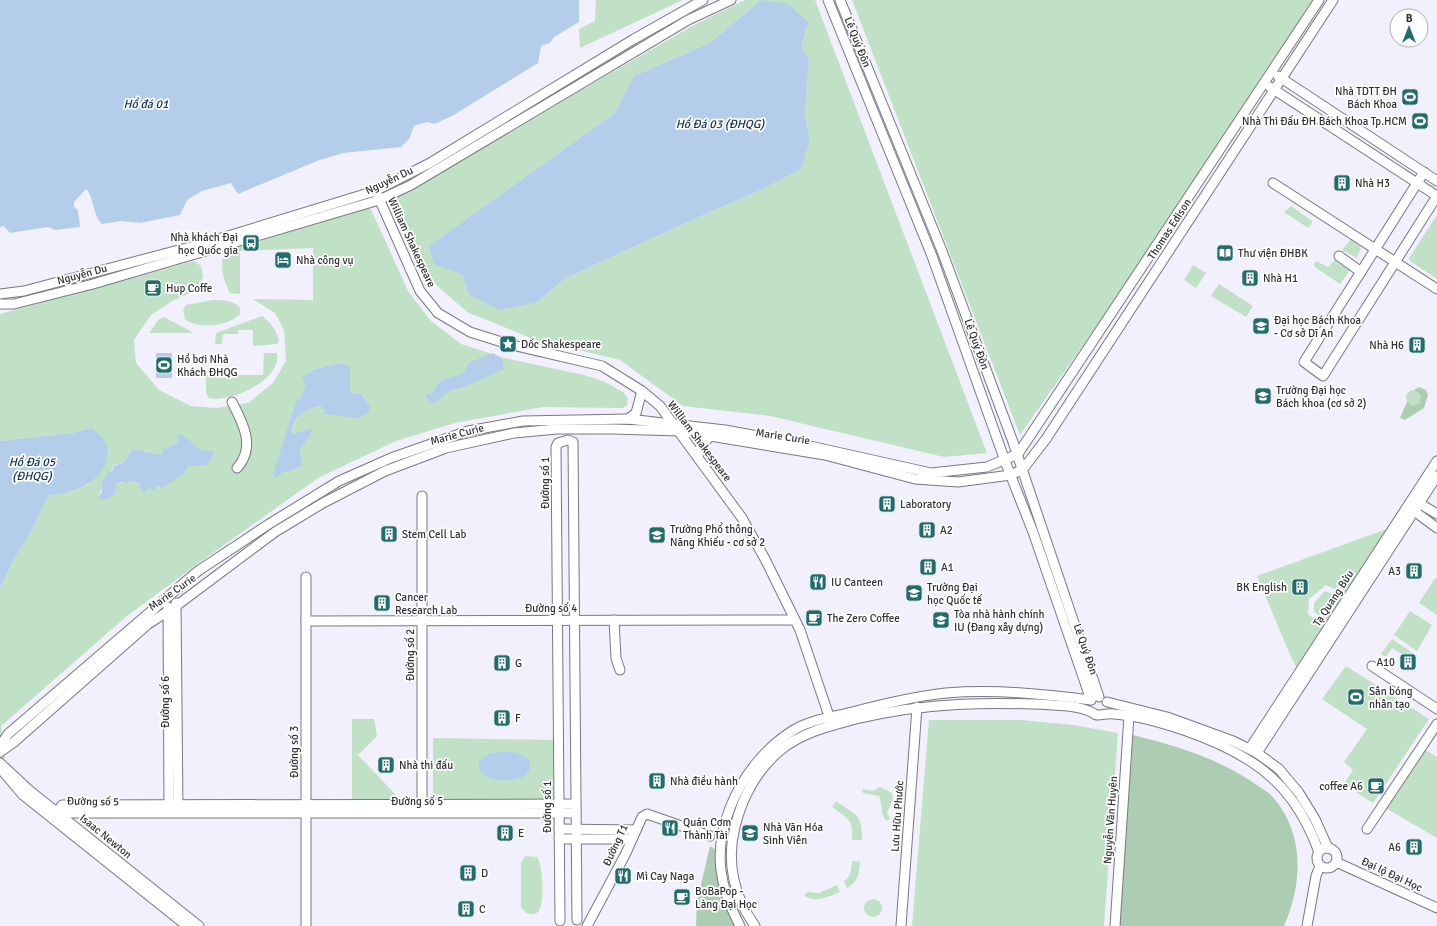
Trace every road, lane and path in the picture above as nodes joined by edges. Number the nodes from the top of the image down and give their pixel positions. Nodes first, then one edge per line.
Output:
1 (703, 0) edge
2 (731, 0) edge
3 (828, 0) edge
4 (840, 0) edge
5 (1319, 0) edge
6 (1333, 0) edge
7 (1272, 72) junction
8 (1282, 78) junction
9 (1264, 83) junction
10 (1274, 89) junction
11 (1346, 120) junction
12 (891, 127) junction
13 (881, 132) junction
14 (1339, 132) junction
15 (1424, 172) junction
16 (1437, 181) edge
17 (1417, 183) junction
18 (1273, 184) dead end
19 (377, 196) junction
20 (920, 196) junction
21 (1437, 196) edge
22 (910, 200) junction
23 (1375, 249) junction
24 (942, 251) junction
25 (932, 256) junction
26 (1339, 256) dead end
27 (1394, 261) junction
28 (1361, 272) junction
29 (1437, 289) edge
30 (0, 294) edge
31 (12, 294) junction
32 (0, 304) edge
33 (14, 304) junction
34 (1074, 369) junction
35 (1087, 377) junction
36 (642, 392) junction
37 (232, 402) dead end
38 (628, 419) junction
39 (677, 428) junction
40 (709, 436) junction
41 (1018, 454) junction
42 (698, 457) junction
43 (1005, 461) junction
44 (1437, 461) edge
45 (237, 468) dead end
46 (1022, 469) junction
47 (1011, 475) junction
48 (1437, 476) edge
49 (319, 494) junction
50 (422, 496) dead end
51 (323, 503) junction
52 (1413, 505) junction
53 (1437, 514) edge
54 (1437, 528) edge
55 (1043, 529) junction
56 (1033, 532) junction
57 (306, 577) dead end
58 (175, 590) junction
59 (167, 597) junction
60 (172, 608) junction
61 (558, 620) junction
62 (575, 620) junction
63 (614, 620) junction
64 (795, 620) junction
65 (306, 621) junction
66 (422, 621) junction
67 (1372, 666) dead end
68 (620, 670) dead end
69 (1095, 699) junction
70 (1107, 702) junction
71 (917, 708) junction
72 (1437, 709) edge
73 (1092, 712) junction
74 (1104, 713) junction
75 (1129, 716) junction
76 (830, 722) junction
77 (1437, 724) edge
78 (0, 746) edge
79 (1254, 750) junction
80 (0, 752) edge
81 (0, 763) edge
82 (0, 768) edge
83 (559, 804) junction
84 (576, 804) junction
85 (173, 809) junction
86 (306, 809) junction
87 (422, 809) junction
88 (559, 814) junction
89 (576, 814) junction
90 (559, 829) junction
91 (576, 829) junction
92 (1367, 829) dead end
93 (634, 834) junction
94 (720, 838) junction
95 (732, 838) junction
96 (559, 839) junction
97 (576, 839) junction
98 (1324, 850) junction
99 (1336, 862) junction
100 (1320, 866) junction
101 (1437, 908) edge
102 (560, 920) dead end
103 (577, 920) dead end
104 (1305, 924) edge
105 (187, 926) edge
106 (199, 926) edge
107 (306, 926) edge
108 (587, 926) edge
109 (740, 926) edge
110 (755, 926) edge
111 (901, 926) edge
112 (1115, 926) edge

1 - 19 street, Nguyễn Du
2 - 19 street, Nguyễn Du
3 - 13 street, Lê Quý Đôn
4 - 12 street, Lê Quý Đôn
5 - 7 street, Thomas Edison
6 - 8 street, Thomas Edison
7 - 8 street
7 - 9 street, Thomas Edison
8 - 10 street, Thomas Edison
8 - 11 street
9 - 10 street
9 - 34 street, Thomas Edison
10 - 14 street
10 - 35 street, Thomas Edison
11 - 14 street
11 - 15 street
12 - 13 street
12 - 20 street, Lê Quý Đôn
13 - 22 street, Lê Quý Đôn
14 - 17 street
15 - 16 street
15 - 17 street
17 - 21 street
17 - 23 street
18 - 23 street
19 - 31 street, Nguyễn Du
19 - 33 street, Nguyễn Du
19 - 36 street, William Shakespeare
20 - 22 street
20 - 24 street, Lê Quý Đôn
21 - 27 street
22 - 25 street, Lê Quý Đôn
23 - 27 street
23 - 28 street
24 - 25 street
24 - 41 street, Lê Quý Đôn
25 - 43 street, Lê Quý Đôn
26 - 28 street
27 - 28 street
27 - 29 street
30 - 31 street, Nguyễn Du
31 - 33 street
32 - 33 street, Nguyễn Du
34 - 35 street
34 - 41 street, Thomas Edison
35 - 46 street, Thomas Edison
36 - 38 street
36 - 39 street, William Shakespeare
37 - 45 street
38 - 39 street, Marie Curie
38 - 49 street, Marie Curie
39 - 40 street, Marie Curie
39 - 42 street, William Shakespeare
39 - 43 street, Marie Curie
39 - 51 street, Marie Curie
40 - 42 street
40 - 47 street, Marie Curie
41 - 43 street, Marie Curie
41 - 46 street, Lê Quý Đôn
42 - 64 street, William Shakespeare
43 - 47 street, Lê Quý Đôn
44 - 52 street, Tạ Quang Bửu
46 - 47 street
46 - 55 street, Lê Quý Đôn
47 - 56 street, Lê Quý Đôn
48 - 52 street, Tạ Quang Bửu
49 - 51 street
49 - 58 street, Marie Curie
50 - 66 street, Đường số 2
51 - 60 street, Marie Curie
52 - 53 street
52 - 54 street
52 - 79 street, Tạ Quang Bửu
55 - 56 street
55 - 69 street, Lê Quý Đôn
56 - 69 street, Lê Quý Đôn
57 - 65 street, Đường số 3
58 - 59 street, Marie Curie
58 - 60 street, Đường số 6
59 - 60 street, Đường số 6
59 - 78 street, Marie Curie
60 - 80 street, Marie Curie
60 - 85 street, Đường số 6
61 - 62 street, Đường số 4
61 - 62 street, Đường số 1
61 - 66 street, Đường số 4
61 - 83 street, Đường số 1
62 - 63 street, Đường số 4
62 - 84 street, Đường số 1
63 - 64 street, Đường số 4
63 - 68 street
64 - 76 street, William Shakespeare
65 - 66 street, Đường số 4
65 - 86 street, Đường số 3
66 - 87 street, Đường số 2
67 - 72 street
69 - 70 street
69 - 73 street
69 - 76 street
70 - 74 street
70 - 79 street
71 - 73 street
71 - 76 street
71 - 111 street, Lưu Hữu Phước
73 - 74 street
74 - 75 street
75 - 98 street
75 - 112 street, Nguyễn Văn Huyên
76 - 94 street
76 - 95 street
77 - 92 street
79 - 98 street
81 - 106 street, Isaac Newton
82 - 105 street, Isaac Newton
83 - 84 street, Đường số 5
83 - 87 street, Đường số 5
83 - 88 street, Đường số 1
84 - 89 street, Đường số 1
85 - 85 street, Đường số 5
85 - 86 street, Đường số 5
86 - 87 street, Đường số 5
86 - 107 street, Đường số 3
87 - 88 street, Đường số 5
88 - 89 street, Đường số 5
88 - 90 street, Đường số 1
89 - 91 street, Đường số 1
90 - 91 street
90 - 96 street, Đường số 1
91 - 93 street
91 - 97 street, Đường số 1
93 - 94 street, Đường T1
93 - 97 street
93 - 108 street, Đường T1
94 - 95 street
94 - 109 street
95 - 110 street
96 - 97 street
96 - 102 street, Đường số 1
97 - 103 street, Đường số 1
98 - 99 street
98 - 100 street
99 - 100 street
99 - 101 street, Đại lộ Đại Học
100 - 104 street

